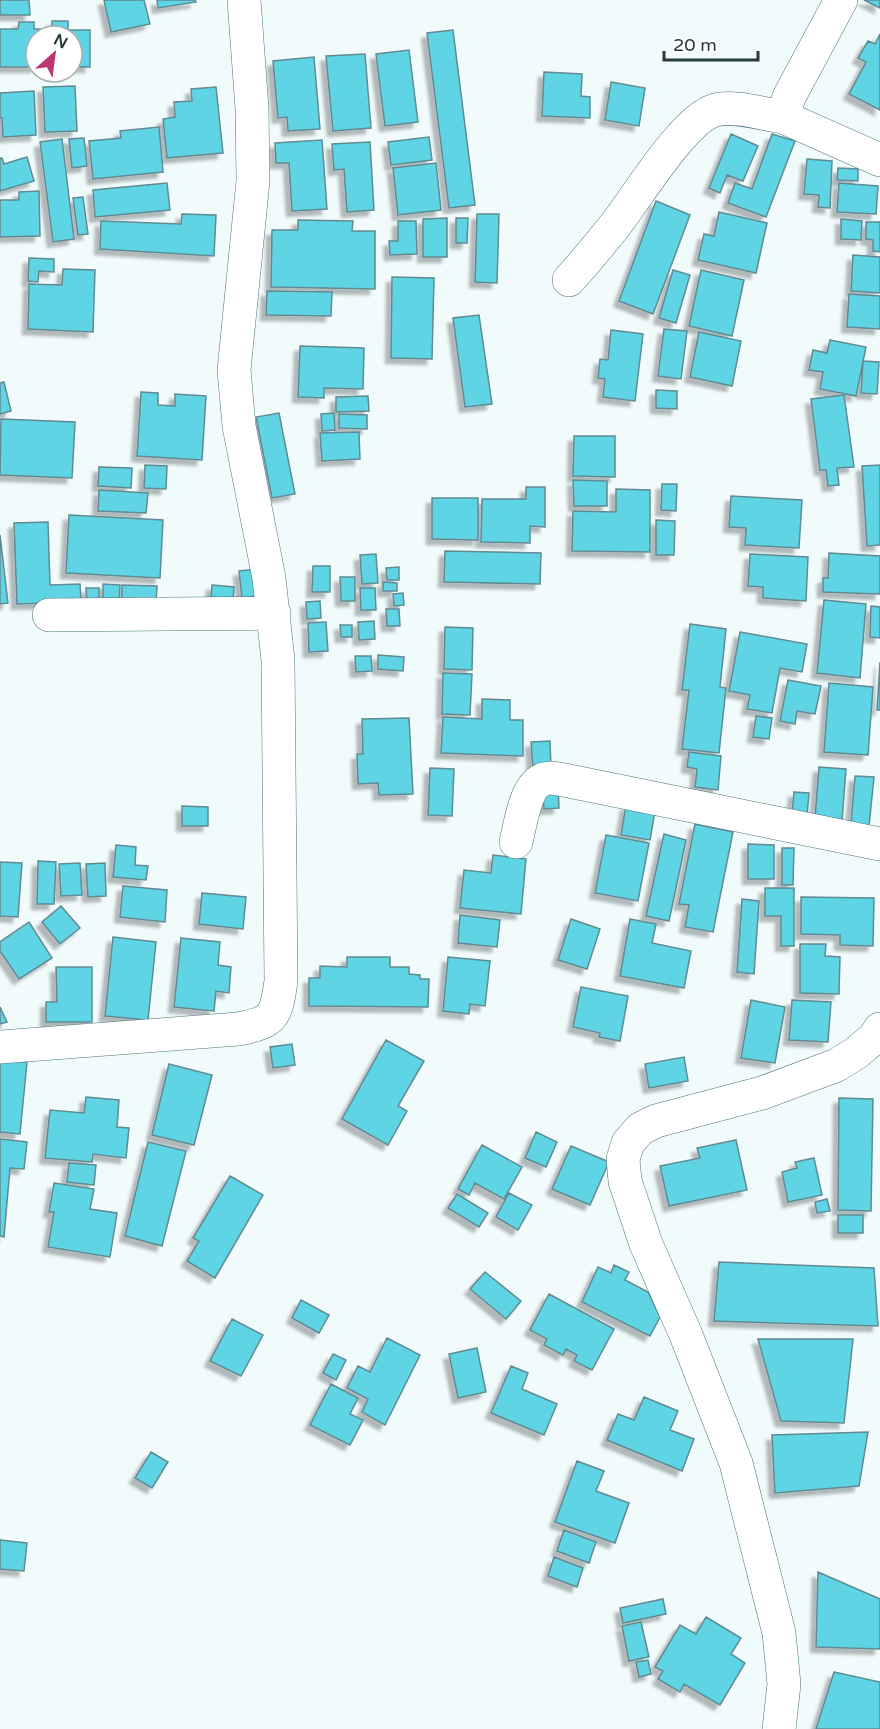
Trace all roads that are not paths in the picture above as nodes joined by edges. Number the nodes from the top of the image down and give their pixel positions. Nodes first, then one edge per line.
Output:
1 (244, 0) edge
2 (841, 0) edge
3 (783, 117) junction
4 (880, 160) edge
5 (569, 280) dead end
6 (274, 613) junction
7 (49, 615) dead end
8 (516, 842) dead end
9 (880, 844) edge
10 (880, 1029) edge
11 (0, 1047) edge
12 (778, 1729) edge

1 - 6 street
2 - 3 street
3 - 4 street
3 - 5 street
6 - 7 street
6 - 11 street
8 - 9 street
10 - 12 street

